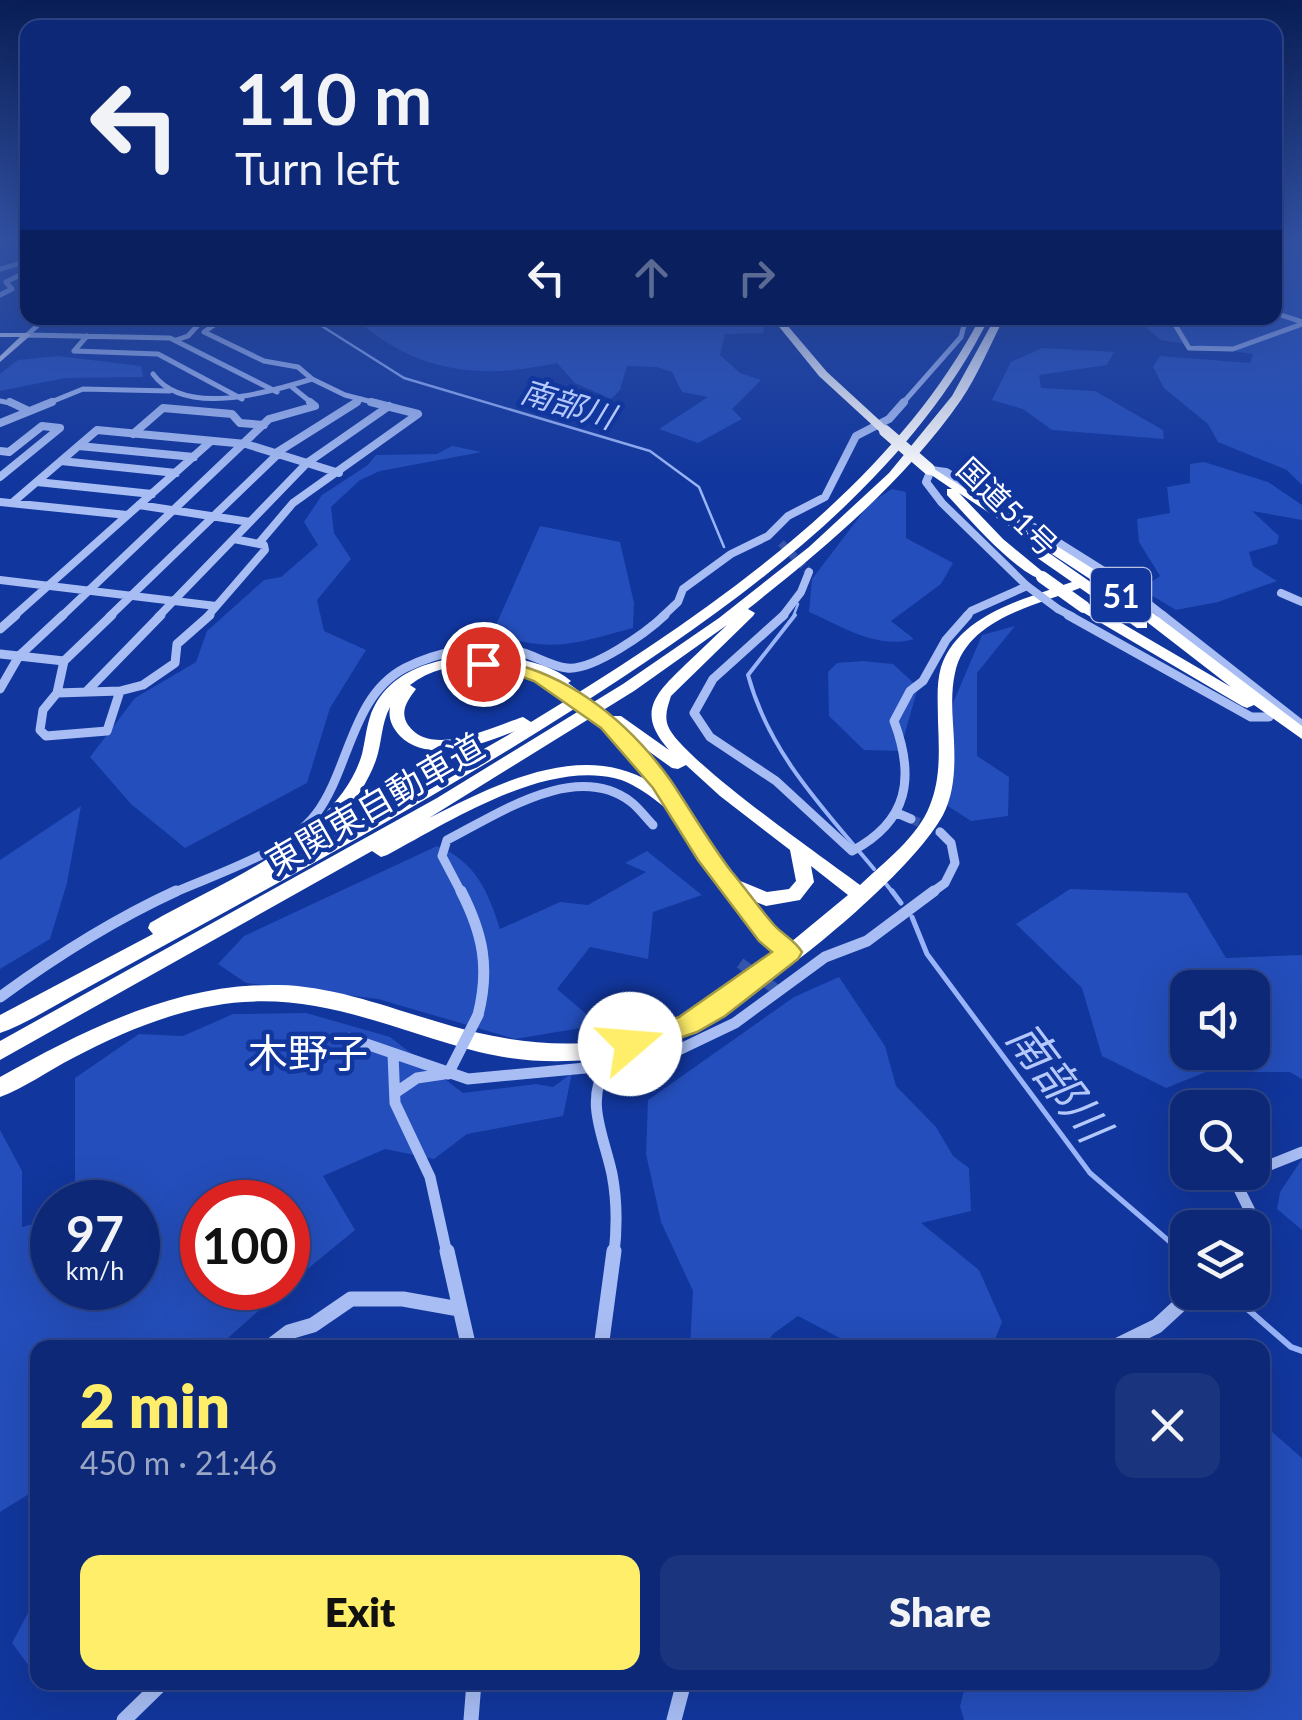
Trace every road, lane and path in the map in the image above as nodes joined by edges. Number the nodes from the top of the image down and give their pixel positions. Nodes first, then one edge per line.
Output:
1 (1302, 323) edge
2 (38, 325) edge
3 (72, 325) edge
4 (197, 325) edge
5 (213, 325) edge
6 (782, 325) edge
7 (964, 325) edge
8 (980, 325) edge
9 (996, 325) edge
10 (1175, 325) edge
11 (27, 335) junction
12 (0, 336) edge
13 (61, 336) junction
14 (87, 336) junction
15 (176, 340) junction
16 (208, 357) junction
17 (0, 360) edge
18 (181, 366) junction
19 (154, 374) dead end
20 (312, 378) junction
21 (292, 387) junction
22 (170, 391) junction
23 (277, 392) junction
24 (361, 399) junction
25 (243, 400) junction
26 (0, 402) edge
27 (389, 406) junction
28 (30, 411) junction
29 (0, 423) edge
30 (264, 425) junction
31 (881, 428) junction
32 (133, 434) junction
33 (211, 441) junction
34 (246, 444) junction
35 (79, 446) junction
36 (0, 452) edge
37 (277, 454) junction
38 (194, 457) junction
39 (61, 461) junction
40 (307, 463) junction
41 (930, 470) junction
42 (176, 472) junction
43 (339, 473) junction
44 (0, 477) edge
45 (36, 482) junction
46 (950, 483) junction
47 (152, 494) junction
48 (960, 500) junction
49 (0, 502) edge
50 (12, 503) junction
51 (139, 506) junction
52 (175, 511) junction
53 (128, 515) junction
54 (213, 517) junction
55 (992, 520) junction
56 (250, 522) junction
57 (768, 536) junction
58 (234, 539) junction
59 (259, 543) junction
60 (781, 543) tunnel mouth
61 (811, 549) junction
62 (809, 572) dead end
63 (0, 580) edge
64 (1081, 583) junction
65 (49, 585) junction
66 (1026, 586) junction
67 (90, 590) junction
68 (1282, 594) dead end
69 (133, 595) junction
70 (176, 600) junction
71 (1302, 602) edge
72 (216, 606) junction
73 (0, 629) edge
74 (0, 654) edge
75 (21, 654) junction
76 (1186, 655) junction
77 (637, 661) junction
78 (64, 662) junction
79 (3, 678) edge
80 (560, 683) junction
81 (1236, 683) junction
82 (0, 689) edge
83 (88, 691) junction
84 (120, 691) junction
85 (57, 693) junction
86 (1264, 713) junction
87 (612, 722) junction
88 (1302, 725) edge
89 (1302, 736) edge
90 (726, 792) junction
91 (678, 810) junction
92 (897, 813) junction
93 (911, 819) tunnel mouth
94 (653, 825) dead end
95 (940, 832) dead end
96 (798, 847) junction
97 (727, 882) junction
98 (860, 895) junction
99 (789, 952) junction
100 (0, 997) edge
101 (8, 1021) edge
102 (53, 1022) junction
103 (349, 1038) dead end
104 (0, 1051) edge
105 (393, 1054) junction
106 (607, 1066) junction
107 (448, 1074) junction
108 (0, 1088) edge
109 (395, 1094) junction
110 (1302, 1152) edge
111 (1270, 1165) edge
112 (460, 1309) junction
113 (1175, 1310) edge
114 (278, 1340) edge
115 (468, 1340) edge
116 (602, 1340) edge
117 (1132, 1340) edge
118 (155, 1690) edge
119 (473, 1690) edge
120 (682, 1690) edge
121 (124, 1720) edge
122 (471, 1720) edge
123 (674, 1720) edge

1 - 10 street
2 - 11 street
3 - 13 street
4 - 15 street
5 - 20 street
6 - 31 highway, 国道51号 / 51
7 - 31 street
8 - 77 highway, 東関東自動車道
9 - 61 highway, 東関東自動車道
11 - 12 street
11 - 13 street
11 - 17 street
13 - 14 street
14 - 15 street
14 - 18 street
15 - 16 street
16 - 18 street
16 - 23 street
18 - 25 street
19 - 22 street
20 - 21 street
20 - 24 street
21 - 23 street
21 - 30 street
22 - 25 street
22 - 28 street
23 - 25 street
24 - 27 street
24 - 37 street
26 - 28 street
27 - 40 street
27 - 43 street
28 - 29 street
30 - 32 street
30 - 34 street
31 - 41 highway, 国道51号 / 51, bridge
31 - 57 street
32 - 33 street
32 - 35 street
33 - 34 street
33 - 38 street
34 - 37 street
34 - 52 street
35 - 38 street
35 - 39 street
36 - 44 street
37 - 40 street
37 - 54 street
38 - 42 street
39 - 42 street
39 - 45 street
40 - 43 street
40 - 56 street
41 - 46 highway, 国道51号 / 51
41 - 48 highway, 国道51号 / 51
41 - 66 street
41 - 88 street
42 - 47 street
43 - 59 street
45 - 47 street
45 - 50 street
46 - 55 highway
46 - 81 highway, 国道51号 / 51
47 - 51 street
48 - 55 highway
48 - 86 highway, 国道51号 / 51, bridge
49 - 50 street
50 - 53 street
51 - 52 street
51 - 53 street
52 - 54 street
52 - 67 street
53 - 65 street
54 - 56 street
54 - 69 street
55 - 64 highway
56 - 58 street
57 - 60 street
57 - 100 street
58 - 59 street
58 - 70 street
59 - 72 street
61 - 90 highway
61 - 102 highway, 東関東自動車道
62 - 92 street
63 - 65 street
64 - 76 highway
64 - 98 highway
65 - 67 street
65 - 73 street
66 - 86 street, bridge
66 - 92 street
67 - 69 street
67 - 75 street
68 - 71 street
69 - 70 street
69 - 78 street
70 - 72 street
70 - 83 street
72 - 84 street
74 - 75 street
75 - 78 street
75 - 79 street
76 - 81 highway
76 - 86 highway
77 - 80 highway
77 - 101 highway, 東関東自動車道
78 - 85 street
79 - 82 street
80 - 87 highway, bridge
80 - 101 highway
81 - 89 highway, 国道51号 / 51
83 - 84 street
83 - 85 street
84 - 85 street
86 - 89 highway, 国道51号 / 51
87 - 90 highway
87 - 91 highway
90 - 96 highway
91 - 97 highway
91 - 102 highway
92 - 93 street
94 - 107 street, bridge
95 - 106 street
96 - 97 highway
96 - 98 highway
97 - 99 highway
98 - 99 highway
99 - 108 highway
102 - 104 highway, 東関東自動車道
103 - 105 street
105 - 107 street
105 - 109 street
106 - 107 street
106 - 116 street
107 - 109 street
109 - 112 street
110 - 111 street
112 - 114 street
112 - 115 street
113 - 117 street
118 - 121 street
119 - 122 street
120 - 123 street

